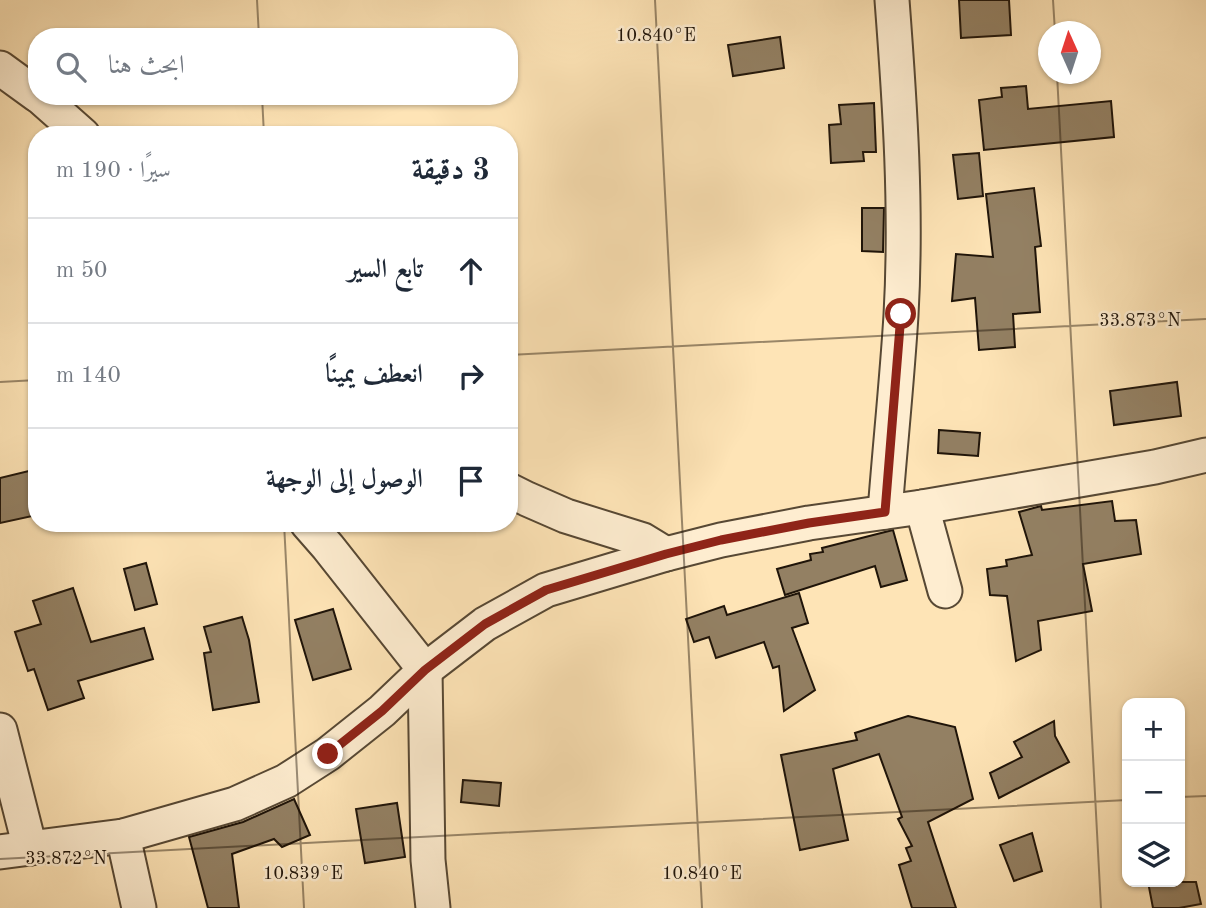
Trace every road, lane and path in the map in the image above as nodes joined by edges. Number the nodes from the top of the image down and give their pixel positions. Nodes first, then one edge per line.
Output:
1 (892, 0) edge
2 (0, 68) edge
3 (28, 88) edge
4 (49, 105) edge
5 (73, 126) edge
6 (1206, 455) edge
7 (518, 494) edge
8 (922, 507) junction
9 (885, 512) junction
10 (315, 532) edge
11 (666, 554) junction
12 (945, 591) dead end
13 (425, 670) junction
14 (0, 730) edge
15 (123, 836) junction
16 (15, 850) edge
17 (139, 908) edge
18 (433, 908) edge

1 - 9 street
2 - 3 street
4 - 5 street
6 - 8 street
7 - 11 street
8 - 9 street
8 - 12 street
9 - 11 street
10 - 13 street
11 - 13 street
13 - 15 street
13 - 18 street
14 - 16 street
15 - 16 street
15 - 17 street

